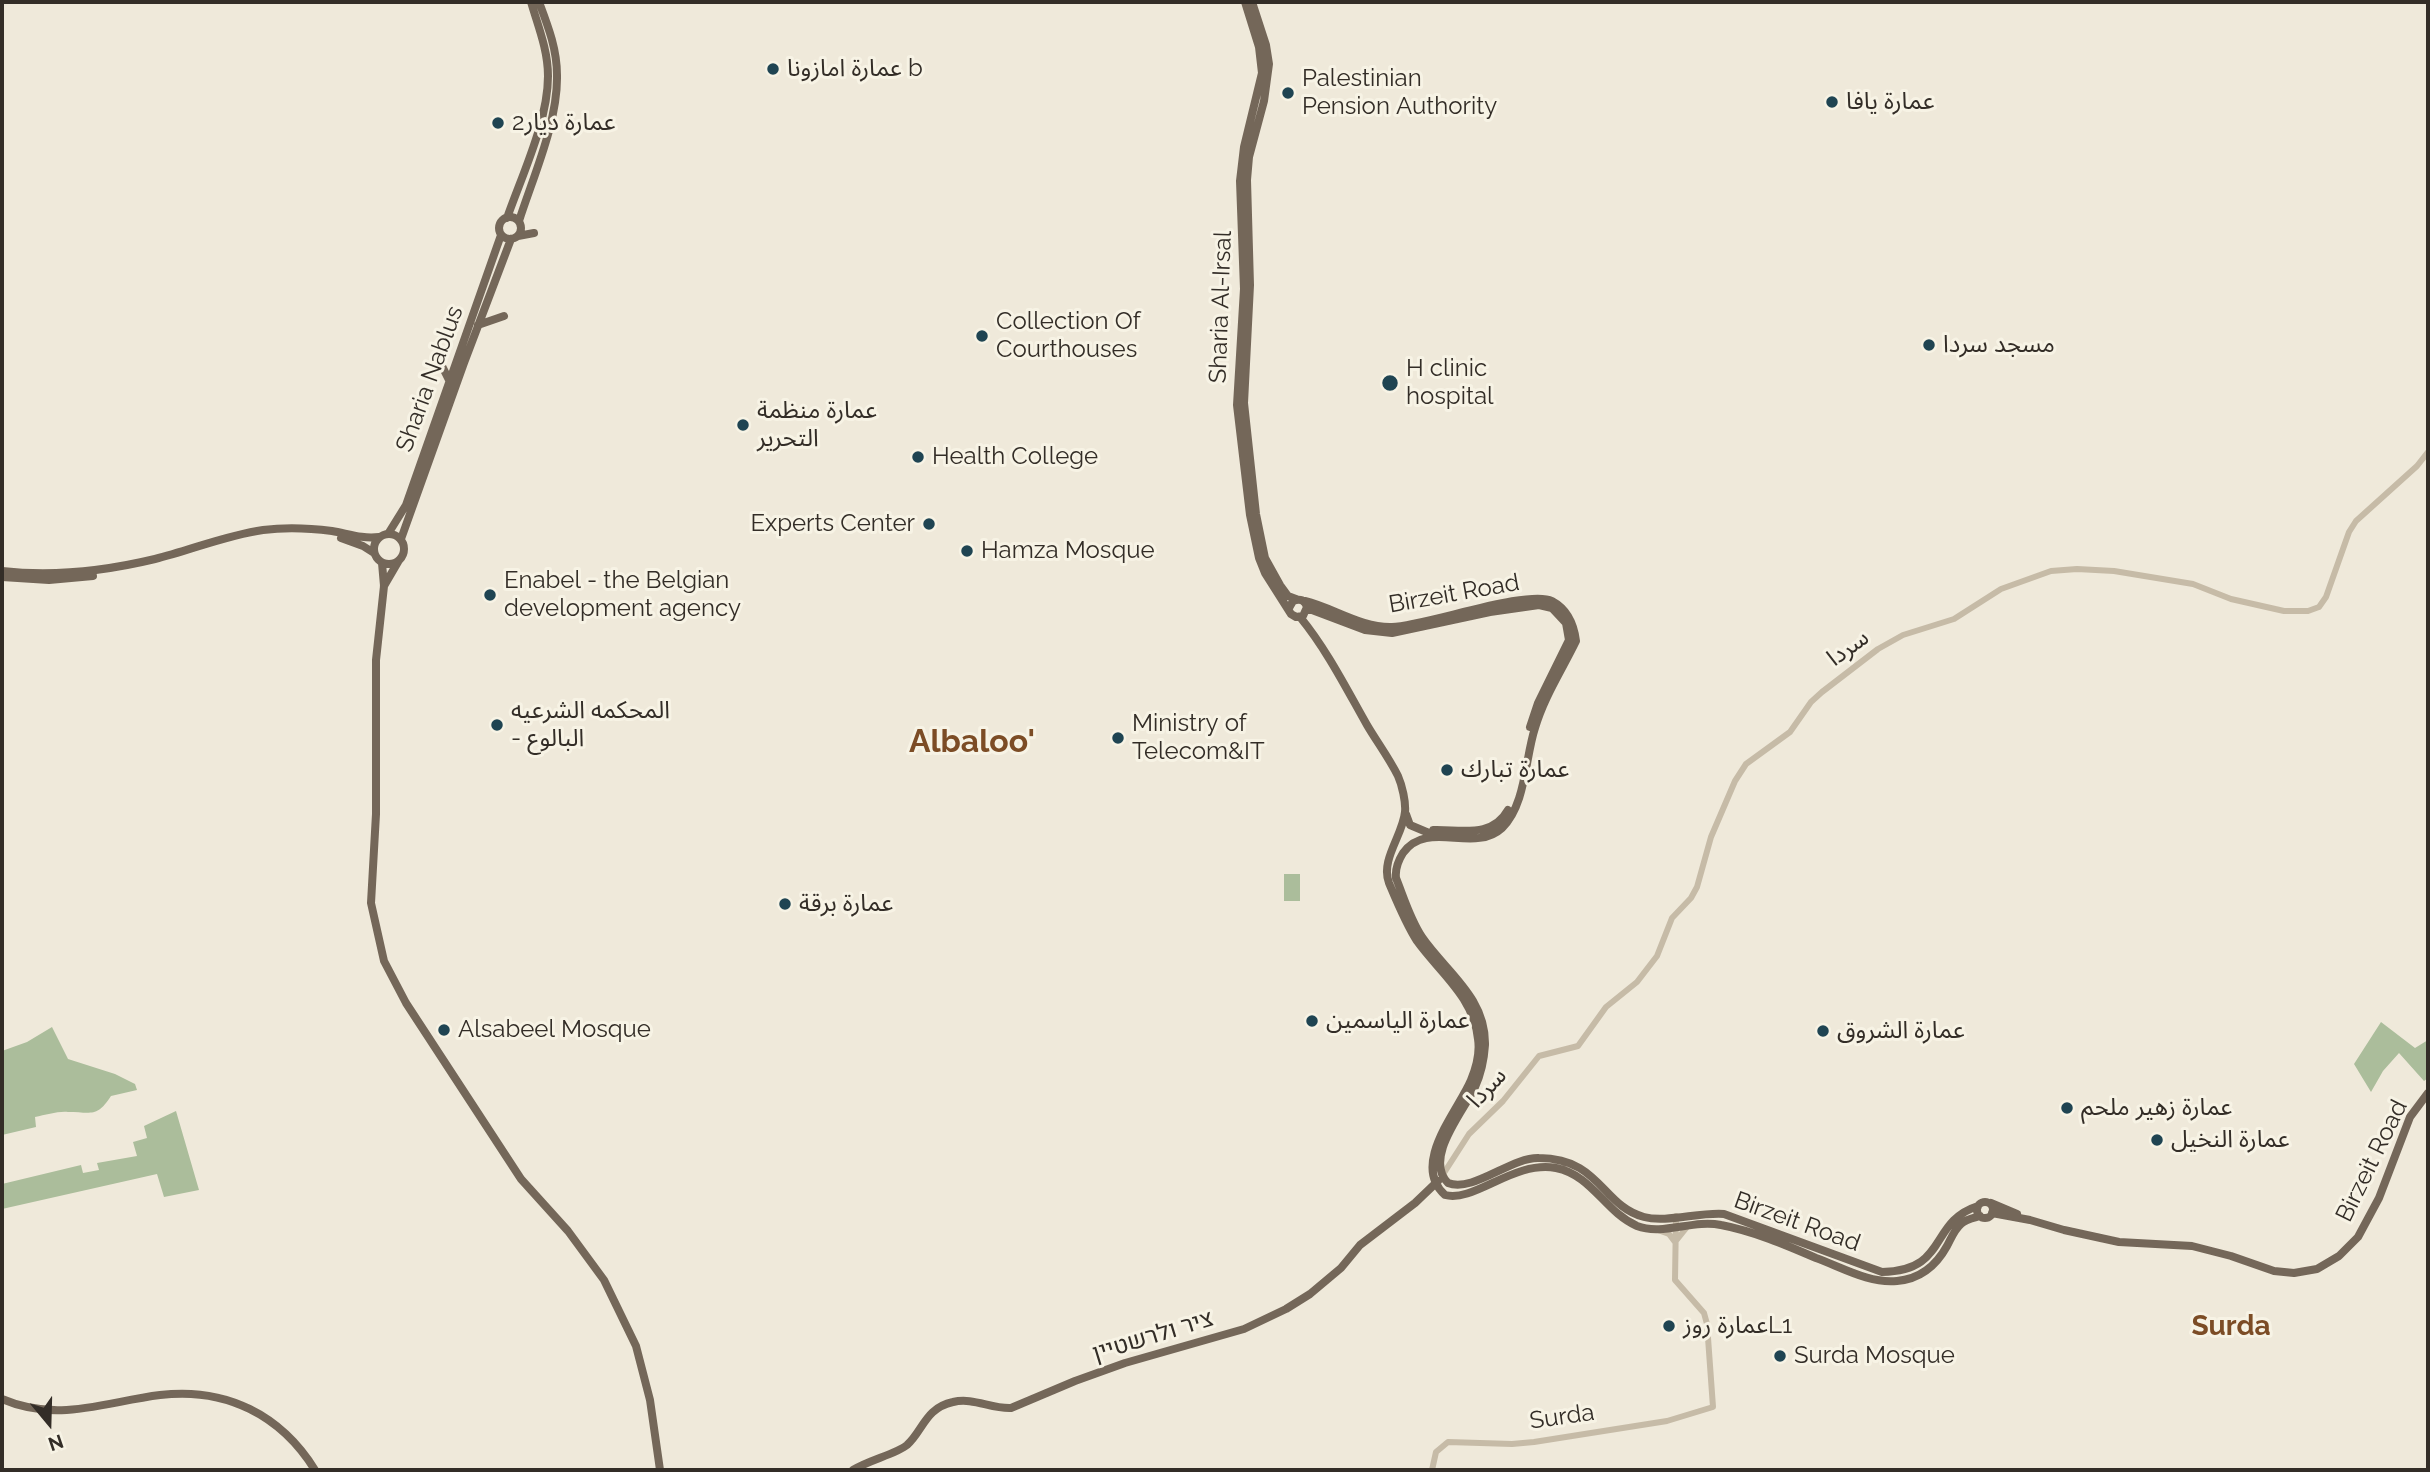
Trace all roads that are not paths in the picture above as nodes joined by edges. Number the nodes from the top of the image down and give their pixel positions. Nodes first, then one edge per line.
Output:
1 (531, 2) edge
2 (540, 2) edge
3 (1245, 2) edge
4 (1252, 2) edge
5 (507, 218) junction
6 (520, 223) junction
7 (501, 235) junction
8 (515, 238) junction
9 (1247, 288) junction
10 (489, 299) junction
11 (478, 325) junction
12 (433, 364) dead end
13 (449, 381) junction
14 (2428, 452) edge
15 (1253, 514) junction
16 (384, 536) junction
17 (401, 539) junction
18 (374, 553) junction
19 (398, 562) junction
20 (382, 563) junction
21 (2, 571) edge
22 (2, 577) edge
23 (384, 586) junction
24 (1303, 604) junction
25 (1289, 608) junction
26 (1300, 617) junction
27 (1286, 623) dead end
28 (1308, 629) junction
29 (1405, 810) junction
30 (1431, 837) junction
31 (2428, 1093) edge
32 (1432, 1169) junction
33 (1442, 1177) junction
34 (1435, 1184) junction
35 (1445, 1195) junction
36 (1415, 1203) junction
37 (1990, 1203) junction
38 (1978, 1206) junction
39 (1992, 1213) junction
40 (1676, 1216) junction
41 (1980, 1216) junction
42 (2030, 1220) junction
43 (1695, 1223) junction
44 (1676, 1226) junction
45 (1654, 1229) junction
46 (1675, 1242) junction
47 (1789, 1242) junction
48 (2, 1399) edge
49 (316, 1470) edge
50 (660, 1470) edge
51 (853, 1470) edge
52 (1432, 1470) edge

1 - 5 main road
2 - 6 main road
3 - 9 main road, Sharia Al-Irsal
4 - 9 main road, Sharia Al-Irsal
5 - 6 main road
5 - 7 main road, Sharia Nablus
6 - 8 main road, Sharia Nablus
6 - 8 main road
7 - 8 main road
7 - 13 main road, Sharia Nablus
8 - 10 main road, Sharia Nablus
9 - 15 main road, Sharia Al-Irsal
10 - 11 main road, Sharia Nablus
10 - 11 main road
11 - 17 main road, Sharia Nablus
12 - 13 main road
13 - 16 main road, Sharia Nablus
14 - 33 street, سردا
15 - 24 main road, Sharia Al-Irsal
15 - 25 main road, Sharia Al-Irsal
16 - 17 main road
16 - 18 main road
16 - 21 main road
17 - 19 main road
18 - 20 main road
18 - 22 main road
19 - 20 main road
19 - 23 main road
20 - 23 main road
23 - 50 main road
24 - 25 main road
24 - 26 main road
24 - 30 main road
25 - 26 main road, Sharia Al-Irsal
26 - 28 main road
27 - 28 main road
28 - 29 main road
29 - 30 main road
29 - 32 main road
30 - 33 main road
31 - 42 main road, Birzeit Road
32 - 34 main road
32 - 36 main road
33 - 34 main road, ציר ולרשטיין
33 - 40 main road, Birzeit Road
34 - 35 main road
34 - 36 main road, ציר ולרשטיין
35 - 36 main road
35 - 45 main road
36 - 51 main road, ציר ולרשטיין
37 - 38 main road
37 - 39 main road
37 - 42 main road
38 - 41 main road
38 - 47 main road, Birzeit Road
39 - 41 main road
39 - 42 main road
40 - 44 street
40 - 47 main road, Birzeit Road
41 - 47 main road, Birzeit Road
43 - 44 main road, Birzeit Road
43 - 46 street
43 - 47 main road, Birzeit Road
44 - 45 main road, Birzeit Road
44 - 46 street
45 - 46 street
46 - 52 street, Surda
48 - 49 main road

